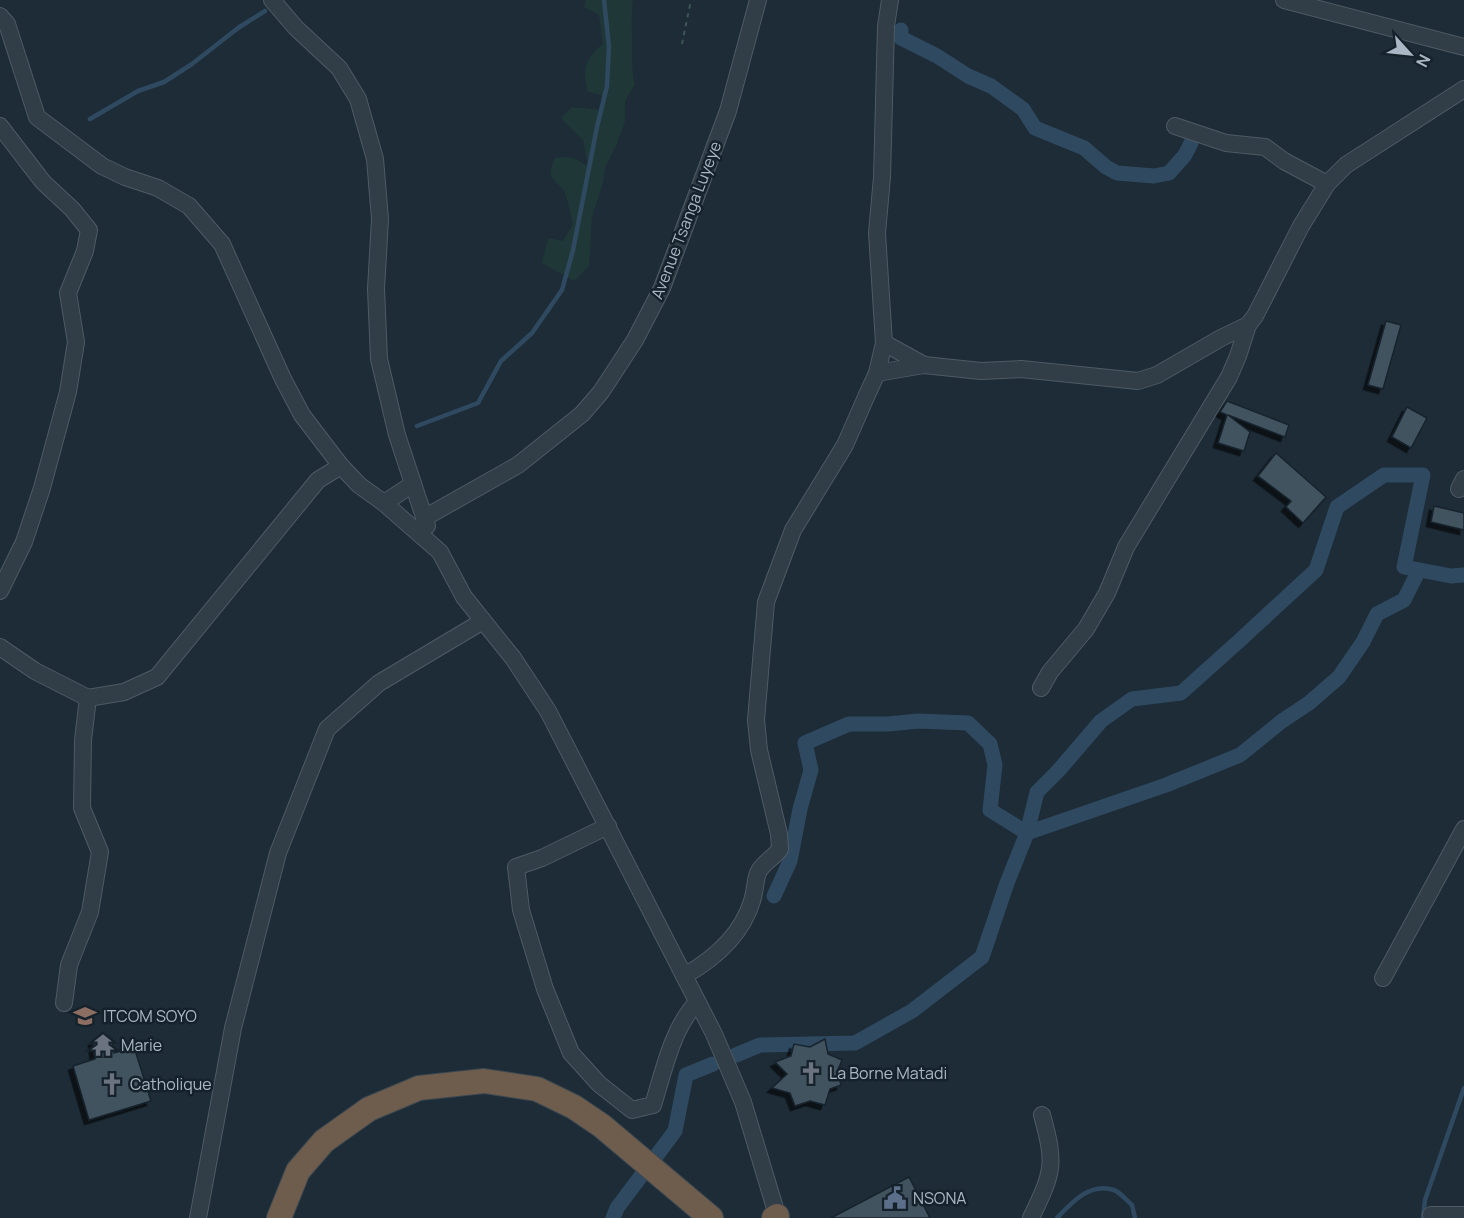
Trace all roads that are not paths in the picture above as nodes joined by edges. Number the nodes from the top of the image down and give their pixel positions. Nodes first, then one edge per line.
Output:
1 (272, 0) edge
2 (758, 0) edge
3 (890, 0) edge
4 (1284, 0) edge
5 (0, 16) edge
6 (1464, 47) edge
7 (1464, 89) edge
8 (0, 126) edge
9 (1175, 126) dead end
10 (1327, 184) junction
11 (1248, 325) junction
12 (884, 342) junction
13 (924, 365) junction
14 (877, 373) junction
15 (341, 466) junction
16 (412, 484) junction
17 (384, 503) junction
18 (423, 518) junction
19 (440, 552) junction
20 (0, 591) edge
21 (483, 621) junction
22 (0, 647) edge
23 (1041, 688) dead end
24 (88, 698) junction
25 (608, 826) junction
26 (1464, 829) edge
27 (684, 976) junction
28 (1383, 978) dead end
29 (698, 1002) junction
30 (64, 1003) dead end
31 (1042, 1115) dead end
32 (1431, 1215) dead end
33 (1464, 1215) edge
34 (776, 1217) edge
35 (198, 1218) edge
36 (279, 1218) edge
37 (711, 1218) edge
38 (1031, 1218) edge

1 - 16 street
2 - 18 street, Avenue Tsanga Luyeye
3 - 12 street
4 - 6 street
5 - 15 street
7 - 10 street
8 - 20 street
9 - 10 street
10 - 11 street
11 - 13 street
11 - 23 street
12 - 13 street
12 - 14 street
13 - 14 street
14 - 27 street
15 - 17 street
15 - 24 street
16 - 17 street
16 - 18 street
17 - 19 street
18 - 19 street
19 - 21 street
21 - 25 street
21 - 35 street
22 - 24 street
24 - 30 street
25 - 27 street
25 - 29 street
26 - 28 street
27 - 29 street
29 - 34 street
31 - 38 street
32 - 33 street
36 - 37 highway

